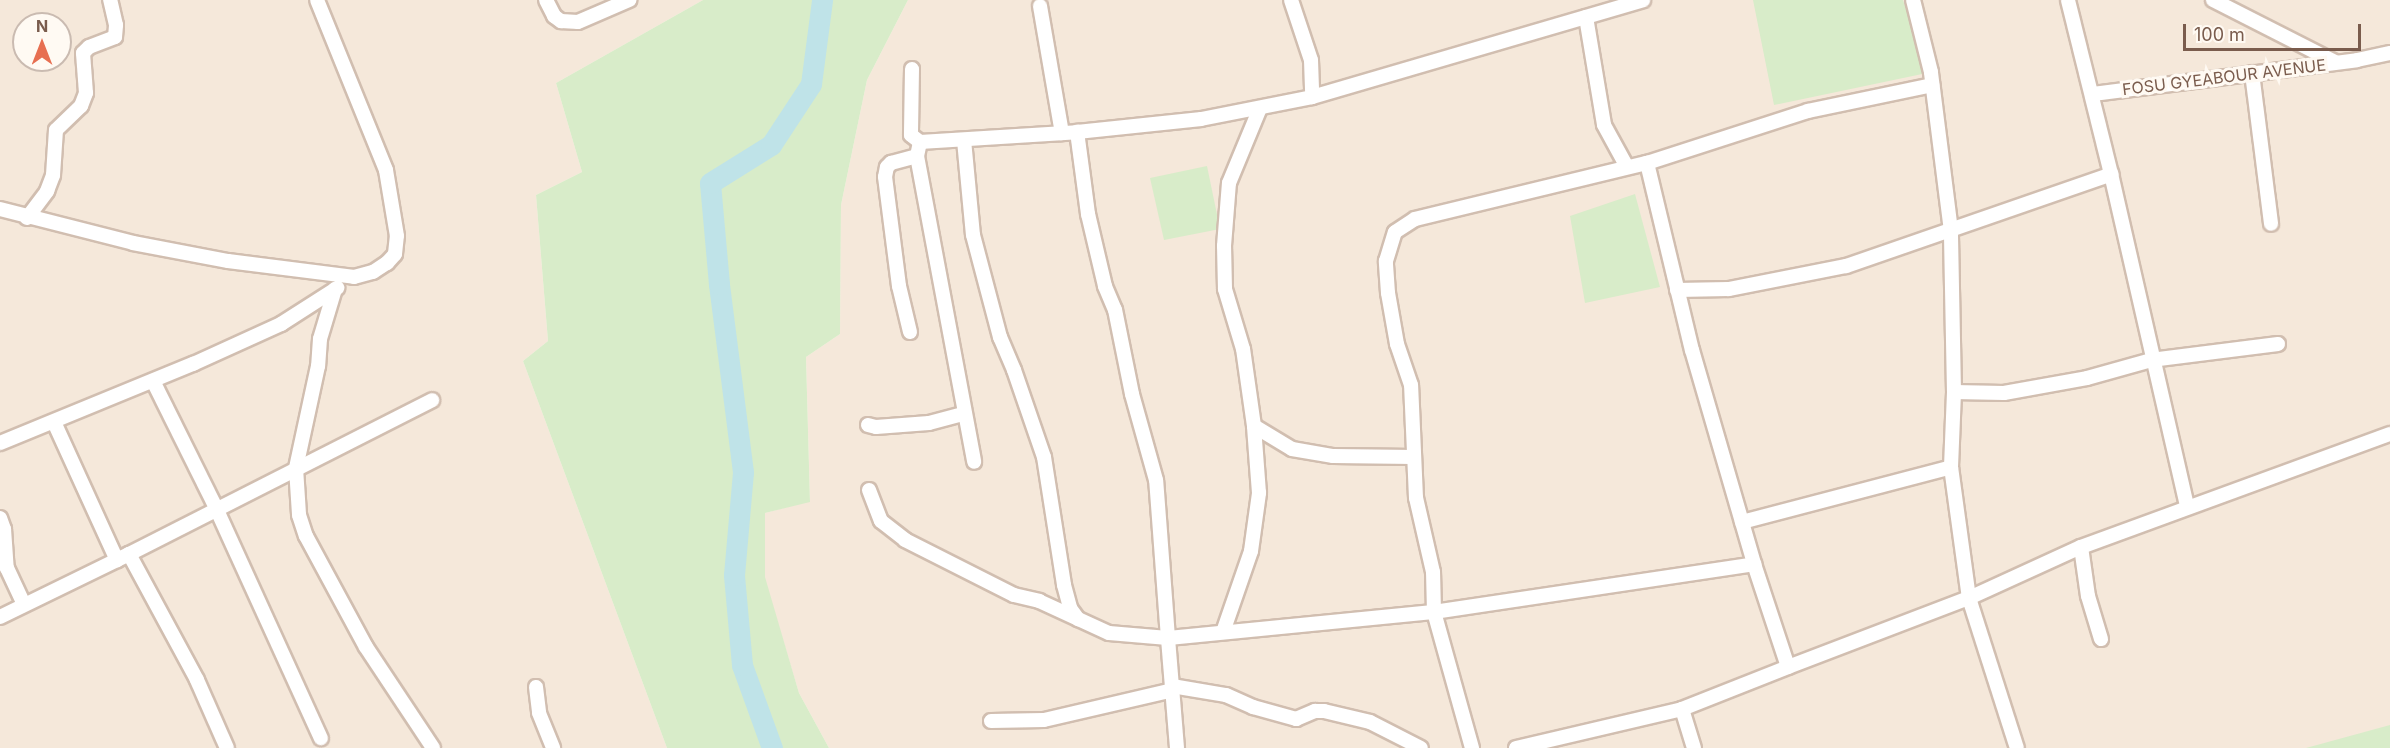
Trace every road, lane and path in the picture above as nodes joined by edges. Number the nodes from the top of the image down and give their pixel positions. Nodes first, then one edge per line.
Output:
1 (111, 0) edge
2 (317, 0) edge
3 (546, 0) edge
4 (628, 0) edge
5 (1291, 0) edge
6 (1643, 0) edge
7 (1913, 0) edge
8 (2068, 0) edge
9 (2212, 0) edge
10 (1040, 6) dead end
11 (1586, 17) junction
12 (2390, 53) edge
13 (2335, 62) junction
14 (912, 69) dead end
15 (2252, 72) junction
16 (1932, 85) junction
17 (2093, 94) junction
18 (1312, 97) junction
19 (1260, 108) junction
20 (1077, 132) junction
21 (1062, 133) junction
22 (964, 140) junction
23 (920, 142) junction
24 (917, 156) junction
25 (1647, 163) junction
26 (1627, 167) junction
27 (2110, 174) junction
28 (0, 209) edge
29 (27, 218) junction
30 (2271, 224) dead end
31 (1951, 231) junction
32 (354, 277) junction
33 (335, 290) junction
34 (1677, 290) junction
35 (910, 332) dead end
36 (2278, 344) dead end
37 (2151, 360) junction
38 (153, 381) junction
39 (1954, 392) junction
40 (432, 400) dead end
41 (963, 414) junction
42 (54, 422) junction
43 (867, 425) dead end
44 (1254, 426) junction
45 (2390, 434) edge
46 (0, 443) edge
47 (1414, 458) junction
48 (974, 462) dead end
49 (1951, 466) junction
50 (296, 468) junction
51 (869, 490) dead end
52 (2187, 506) junction
53 (216, 508) junction
54 (0, 518) edge
55 (1742, 522) junction
56 (2081, 547) junction
57 (123, 557) junction
58 (1754, 564) junction
59 (1969, 598) junction
60 (24, 604) junction
61 (1434, 612) junction
62 (0, 617) edge
63 (1077, 619) junction
64 (1223, 632) junction
65 (1168, 638) junction
66 (2101, 639) dead end
67 (1788, 667) junction
68 (536, 687) dead end
69 (1173, 688) junction
70 (1682, 709) junction
71 (991, 721) dead end
72 (321, 738) dead end
73 (227, 748) edge
74 (433, 748) edge
75 (553, 748) edge
76 (1177, 748) edge
77 (1421, 748) edge
78 (1472, 748) edge
79 (1516, 748) edge
80 (1694, 748) edge
81 (2017, 748) edge

1 - 29 street
2 - 32 street
3 - 4 street
5 - 18 street
6 - 11 street
7 - 16 street
8 - 17 street
9 - 13 street
10 - 21 street
11 - 18 street
11 - 26 street
12 - 13 street, FOSU GYEABOUR AVENUE
13 - 15 street, FOSU GYEABOUR AVENUE
14 - 23 street
15 - 17 street, FOSU GYEABOUR AVENUE
15 - 30 street
16 - 25 street
16 - 31 street
17 - 27 street
18 - 19 street
19 - 20 street
19 - 44 street
20 - 21 street
20 - 65 street
21 - 22 street
22 - 23 street
22 - 63 street
23 - 24 street
24 - 35 street
24 - 41 street
25 - 26 street
25 - 34 street
26 - 47 street
27 - 31 street
27 - 37 street
28 - 29 street
29 - 32 street
31 - 34 street
31 - 39 street
32 - 33 street
33 - 38 street
33 - 50 street
34 - 55 street
36 - 37 street
37 - 39 street
37 - 52 street
38 - 42 street
38 - 53 street
39 - 49 street
40 - 50 street
41 - 43 street
41 - 48 street
42 - 46 street
42 - 57 street
44 - 47 street
44 - 64 street
45 - 52 street
47 - 61 street
49 - 55 street
49 - 59 street
50 - 53 street
50 - 74 street
51 - 63 street
52 - 56 street
53 - 57 street
53 - 72 street
54 - 60 street
55 - 58 street
56 - 59 street
56 - 66 street
57 - 60 street
57 - 73 street
58 - 61 street
58 - 67 street
59 - 67 street
59 - 81 street
60 - 62 street
61 - 64 street
61 - 78 street
63 - 65 street
64 - 65 street
65 - 69 street
67 - 70 street
68 - 75 street
69 - 71 street
69 - 76 street
69 - 77 street
70 - 79 street
70 - 80 street

